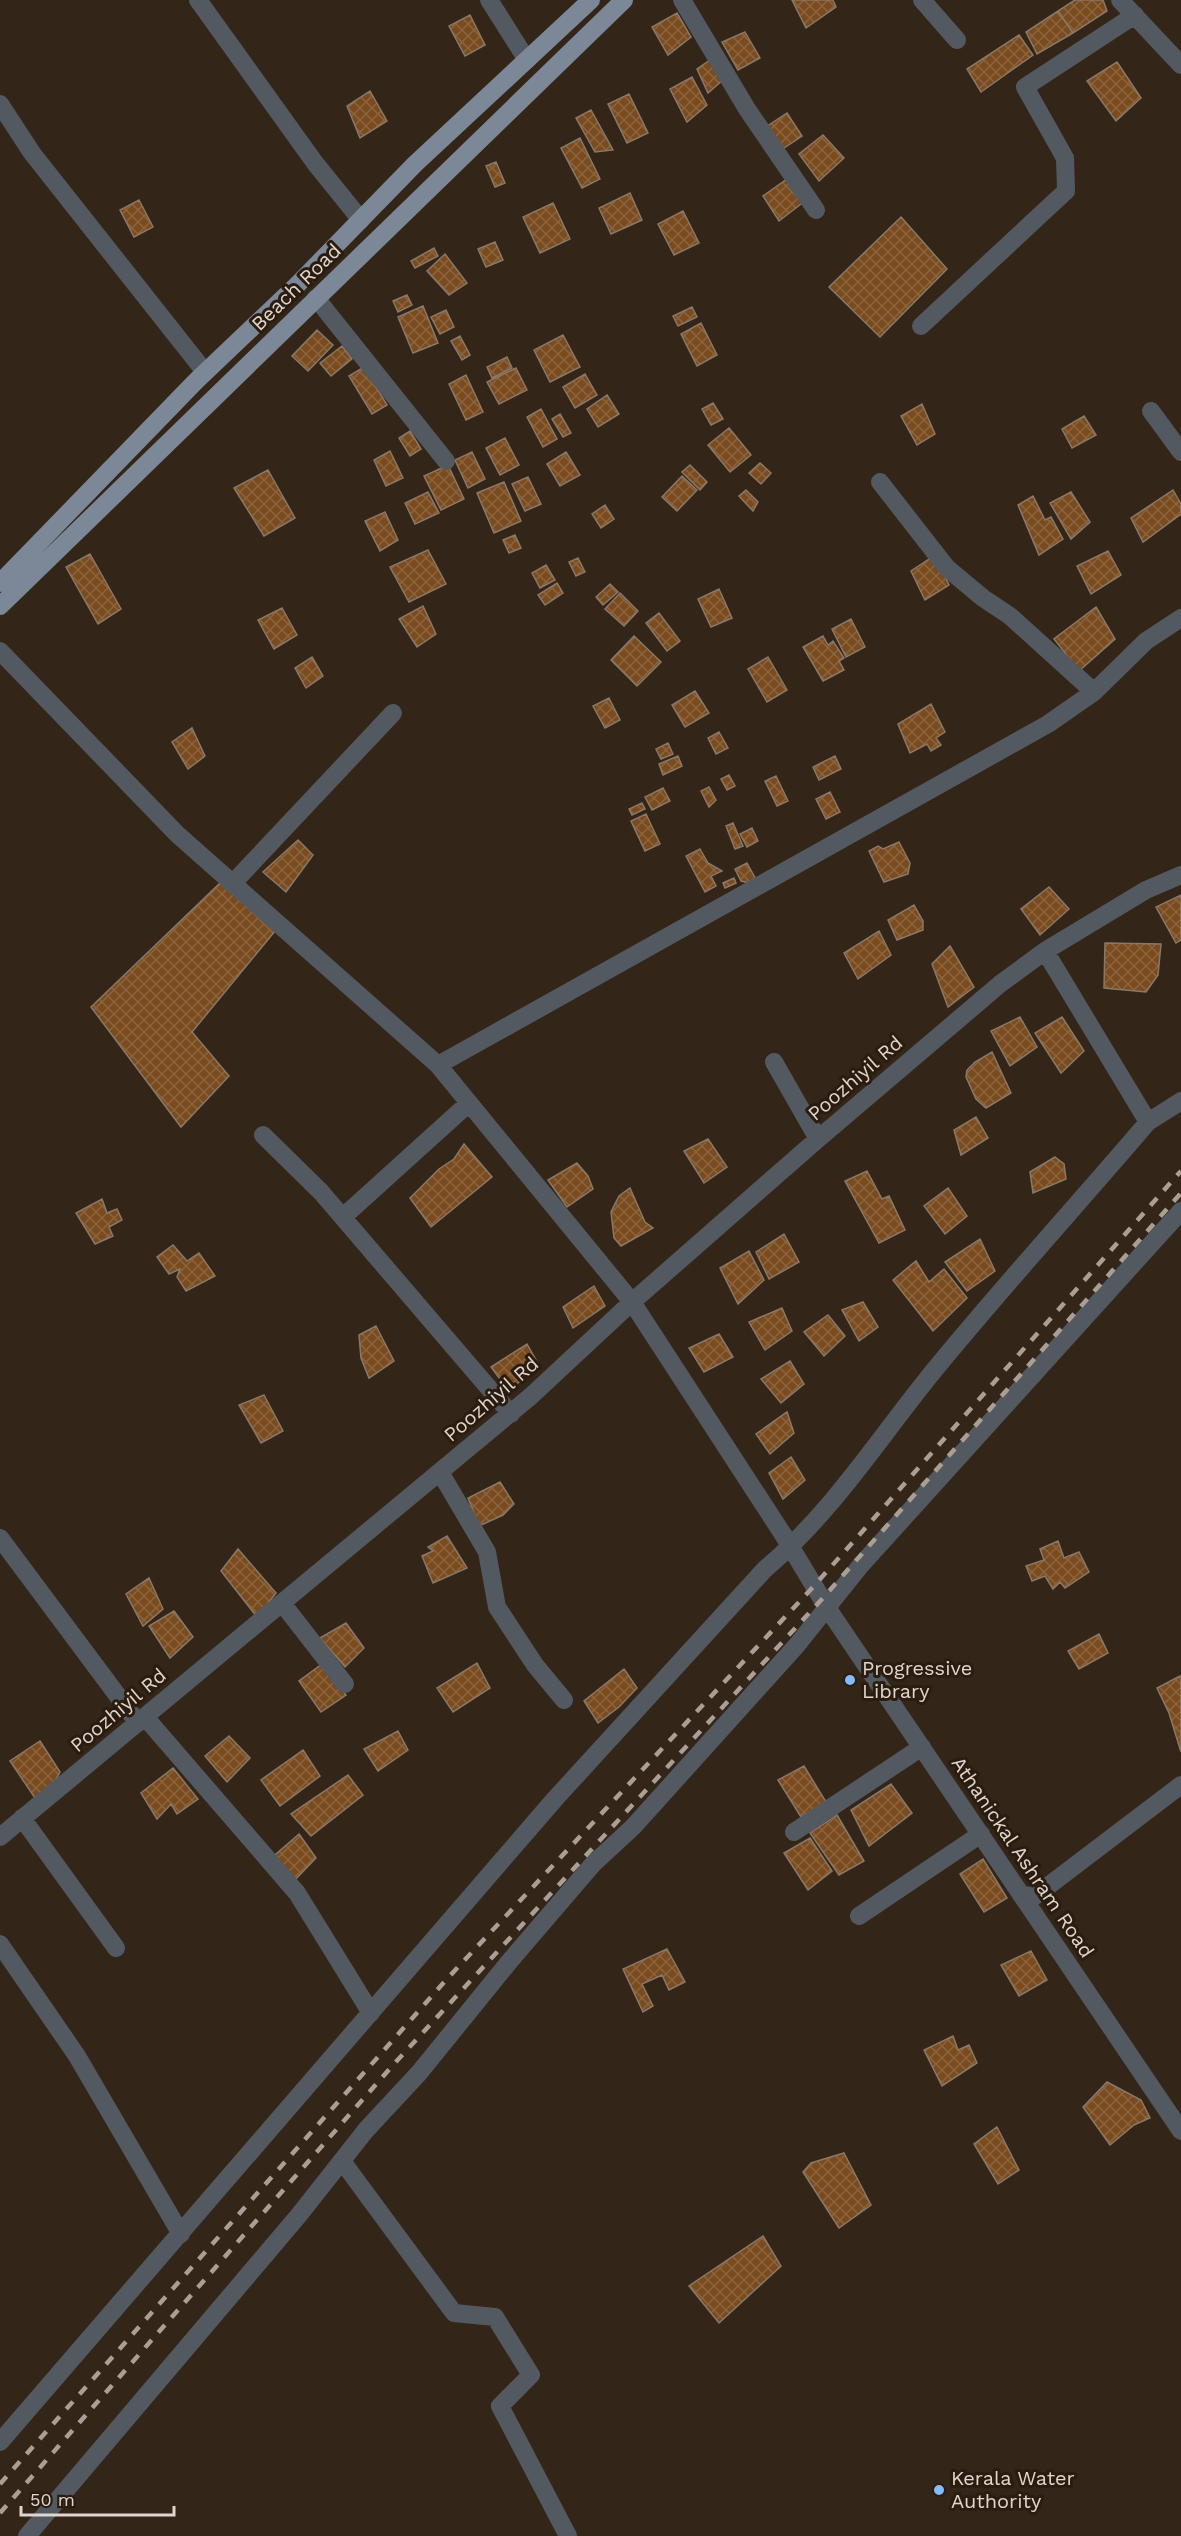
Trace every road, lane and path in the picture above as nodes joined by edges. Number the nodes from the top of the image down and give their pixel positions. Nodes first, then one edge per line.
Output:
1 (198, 0) edge
2 (489, 0) edge
3 (591, 0) edge
4 (624, 0) edge
5 (682, 0) edge
6 (922, 0) edge
7 (1130, 6) edge
8 (957, 40) dead end
9 (527, 60) junction
10 (1181, 65) edge
11 (0, 104) edge
12 (816, 210) dead end
13 (361, 220) junction
14 (316, 298) junction
15 (921, 326) dead end
16 (206, 372) junction
17 (1150, 411) dead end
18 (1181, 452) edge
19 (446, 461) dead end
20 (880, 482) dead end
21 (0, 583) edge
22 (0, 606) edge
23 (1181, 618) edge
24 (0, 651) edge
25 (1094, 692) junction
26 (393, 714) dead end
27 (1181, 875) edge
28 (232, 884) junction
29 (1046, 951) junction
30 (774, 1062) dead end
31 (438, 1065) junction
32 (1181, 1101) edge
33 (469, 1103) junction
34 (1148, 1122) junction
35 (263, 1135) dead end
36 (818, 1139) junction
37 (1181, 1211) edge
38 (343, 1217) junction
39 (632, 1302) junction
40 (510, 1414) junction
41 (440, 1472) junction
42 (0, 1538) edge
43 (790, 1548) junction
44 (282, 1603) junction
45 (828, 1609) junction
46 (345, 1684) dead end
47 (564, 1700) dead end
48 (141, 1720) junction
49 (922, 1747) junction
50 (1181, 1785) edge
51 (22, 1818) junction
52 (794, 1832) dead end
53 (981, 1834) junction
54 (0, 1837) edge
55 (1022, 1895) junction
56 (859, 1916) dead end
57 (0, 1944) edge
58 (116, 1948) dead end
59 (371, 2013) junction
60 (1181, 2131) edge
61 (342, 2161) junction
62 (181, 2234) junction
63 (0, 2442) edge
64 (27, 2536) edge
65 (568, 2536) edge

1 - 13 street
2 - 9 street
3 - 9 main road
4 - 14 main road, Beach Road
5 - 12 street
6 - 8 street
7 - 10 street
7 - 15 street
9 - 13 main road
11 - 16 street
13 - 16 main road
14 - 19 street
14 - 22 main road, Beach Road
16 - 21 main road
17 - 18 street
20 - 25 street
23 - 25 street
24 - 28 street, Athanickal Ashram Road
25 - 31 street
26 - 28 street
27 - 29 street, Poozhiyil Rd
28 - 31 street, Athanickal Ashram Road
29 - 34 street
29 - 36 street, Poozhiyil Rd
30 - 36 street
31 - 33 street, Athanickal Ashram Road
32 - 34 street
33 - 38 street
33 - 39 street, Athanickal Ashram Road
34 - 43 street
35 - 38 street
36 - 39 street, Poozhiyil Rd
37 - 45 street
38 - 40 street
39 - 40 street, Poozhiyil Rd
39 - 43 street, Athanickal Ashram Road
40 - 41 street, Poozhiyil Rd
41 - 44 street, Poozhiyil Rd
41 - 47 street
42 - 48 street
43 - 45 street, Athanickal Ashram Road
43 - 59 street
44 - 46 street
44 - 48 street, Poozhiyil Rd
45 - 49 street, Athanickal Ashram Road
45 - 61 street
48 - 51 street, Poozhiyil Rd
48 - 59 street
49 - 52 street
49 - 53 street, Athanickal Ashram Road
50 - 55 street
51 - 54 street, Poozhiyil Rd
51 - 58 street
53 - 55 street, Athanickal Ashram Road
53 - 56 street
55 - 60 street, Athanickal Ashram Road
57 - 62 street
59 - 62 street
61 - 64 street
61 - 65 street
62 - 63 street

